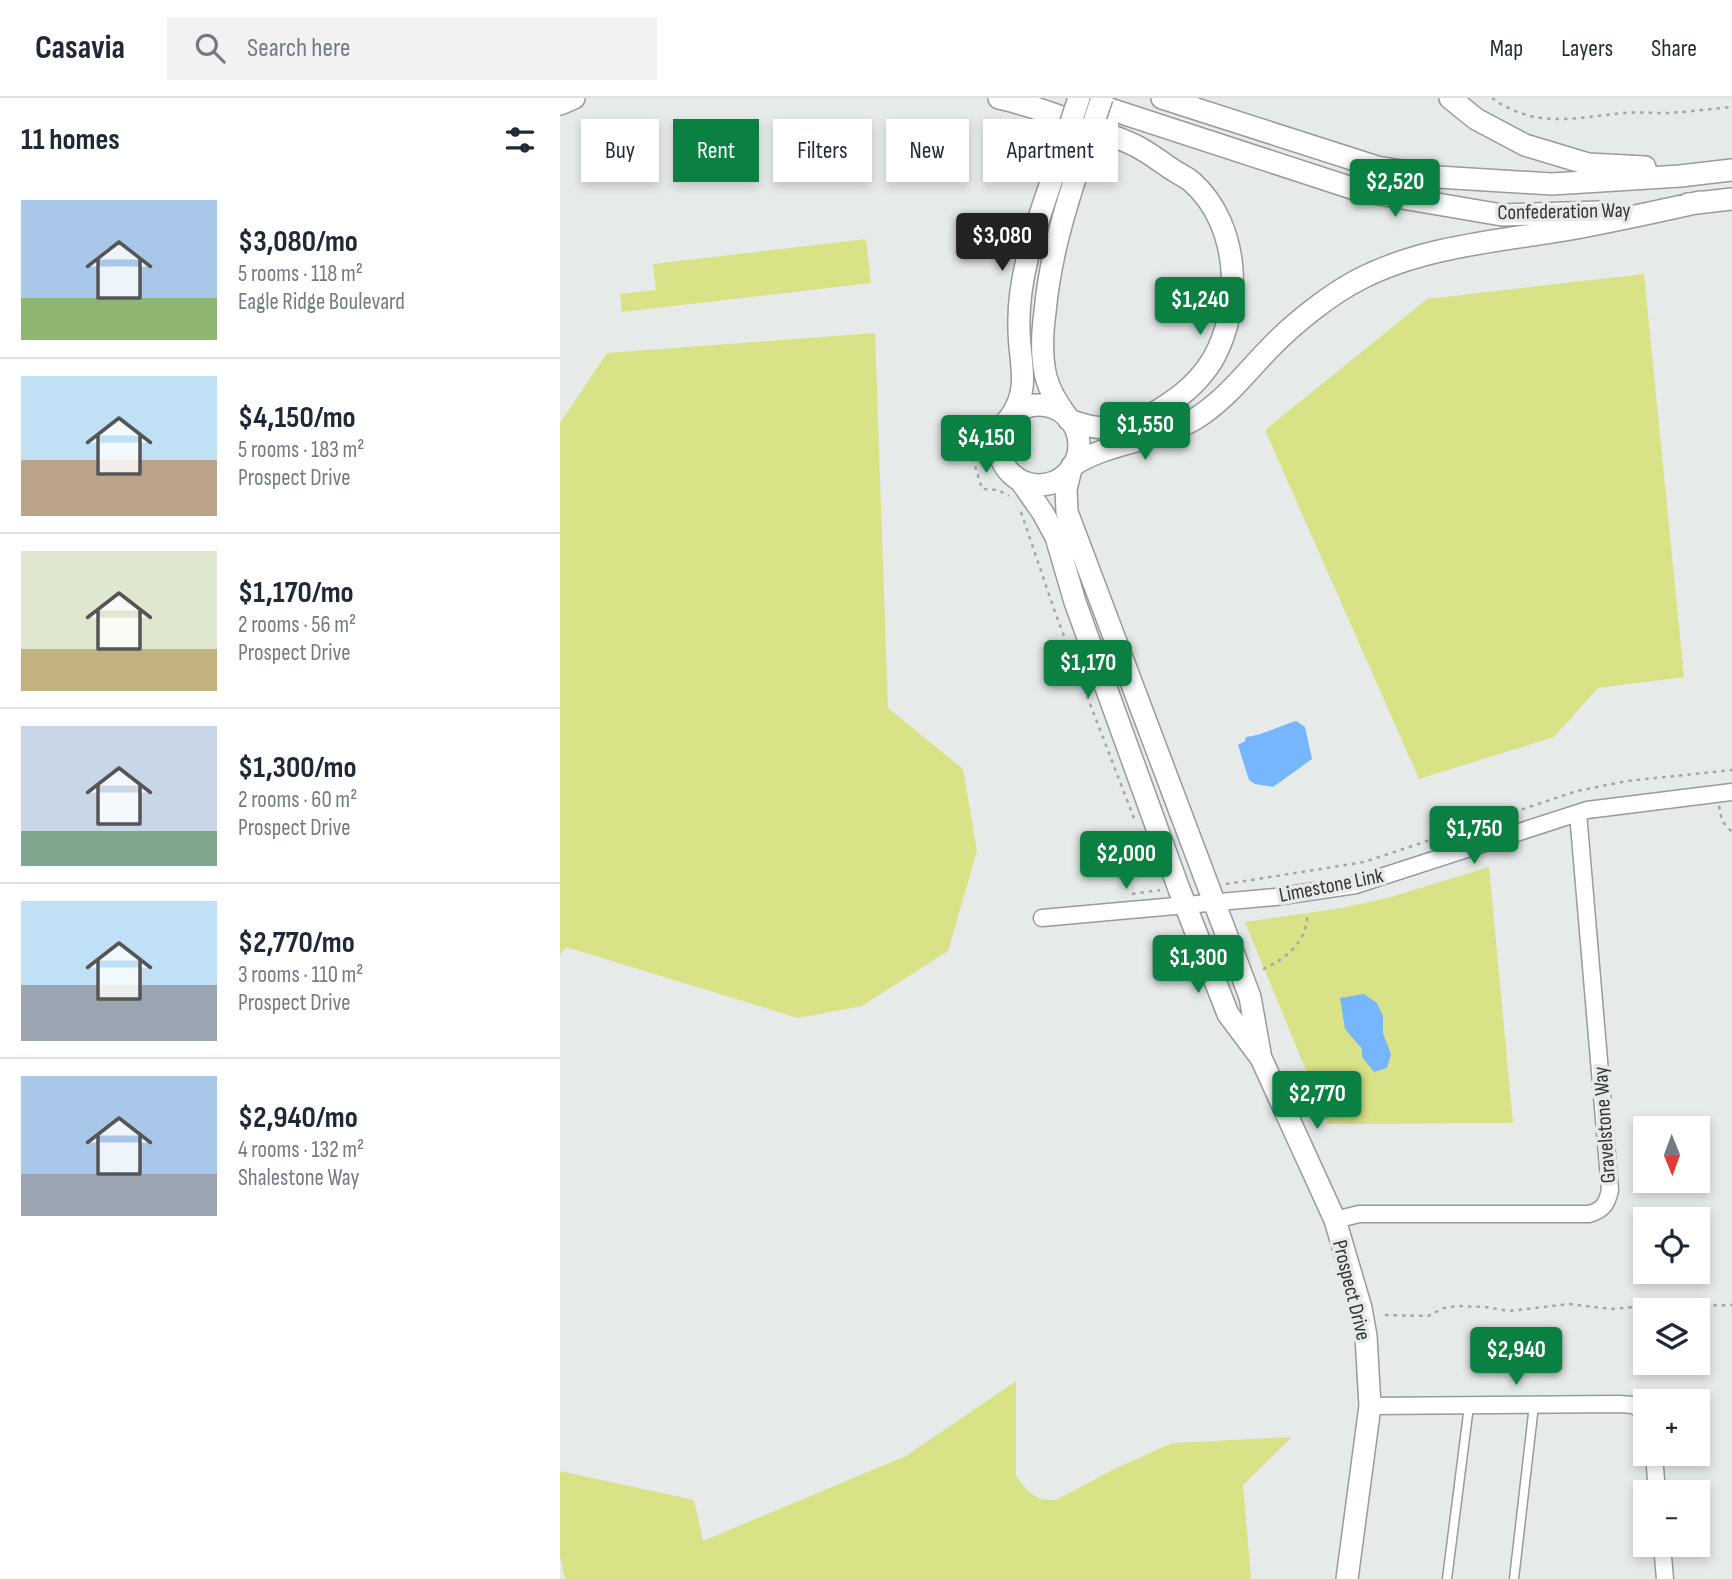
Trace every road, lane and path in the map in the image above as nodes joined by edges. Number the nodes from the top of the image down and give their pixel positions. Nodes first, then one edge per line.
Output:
1 (574, 98) edge
2 (999, 98) edge
3 (1078, 98) edge
4 (1102, 98) edge
5 (1162, 98) edge
6 (1450, 98) edge
7 (1492, 98) edge
8 (560, 104) edge
9 (1732, 107) edge
10 (1075, 119) edge
11 (1091, 119) edge
12 (1726, 171) edge
13 (1060, 182) edge
14 (1067, 182) edge
15 (1732, 198) edge
16 (1700, 202) junction
17 (1011, 416) junction
18 (1068, 417) junction
19 (970, 449) dead end
20 (1071, 467) junction
21 (1016, 488) junction
22 (1018, 506) dead end
23 (1732, 770) edge
24 (1732, 792) edge
25 (1578, 813) junction
26 (1136, 825) dead end
27 (1218, 894) junction
28 (1186, 904) junction
29 (1307, 914) dead end
30 (1042, 918) dead end
31 (1263, 969) dead end
32 (1261, 1058) junction
33 (1335, 1220) junction
34 (1732, 1305) edge
35 (1385, 1315) dead end
36 (1534, 1405) junction
37 (1633, 1405) edge
38 (1370, 1406) junction
39 (1469, 1406) junction
40 (1663, 1557) edge
41 (1347, 1579) edge
42 (1447, 1579) edge
43 (1514, 1579) edge
44 (1665, 1579) edge

1 - 8 main road
2 - 18 main road
3 - 10 main road, bridge
3 - 16 main road, Confederation Way
4 - 11 main road, bridge
5 - 12 main road, Confederation Way
6 - 12 main road
7 - 9 path
13 - 17 main road
14 - 18 main road
15 - 16 main road, Confederation Way
16 - 20 main road
17 - 18 main road
17 - 21 main road
18 - 20 main road
19 - 21 path
20 - 21 main road
20 - 27 main road, Prospect Drive
21 - 28 main road, Prospect Drive
22 - 26 path
23 - 27 path
24 - 25 street, Limestone Link
25 - 27 street, Limestone Link
25 - 33 street, Gravelstone Way
27 - 28 street, Limestone Link
27 - 32 main road, Prospect Drive
28 - 30 street, Limestone Link
28 - 32 main road, Prospect Drive
29 - 31 path
32 - 33 main road, Prospect Drive
33 - 38 main road, Prospect Drive
34 - 35 path
36 - 37 street
36 - 39 street
36 - 43 lane
38 - 39 street
38 - 41 main road, Prospect Drive
39 - 42 lane
40 - 44 street

